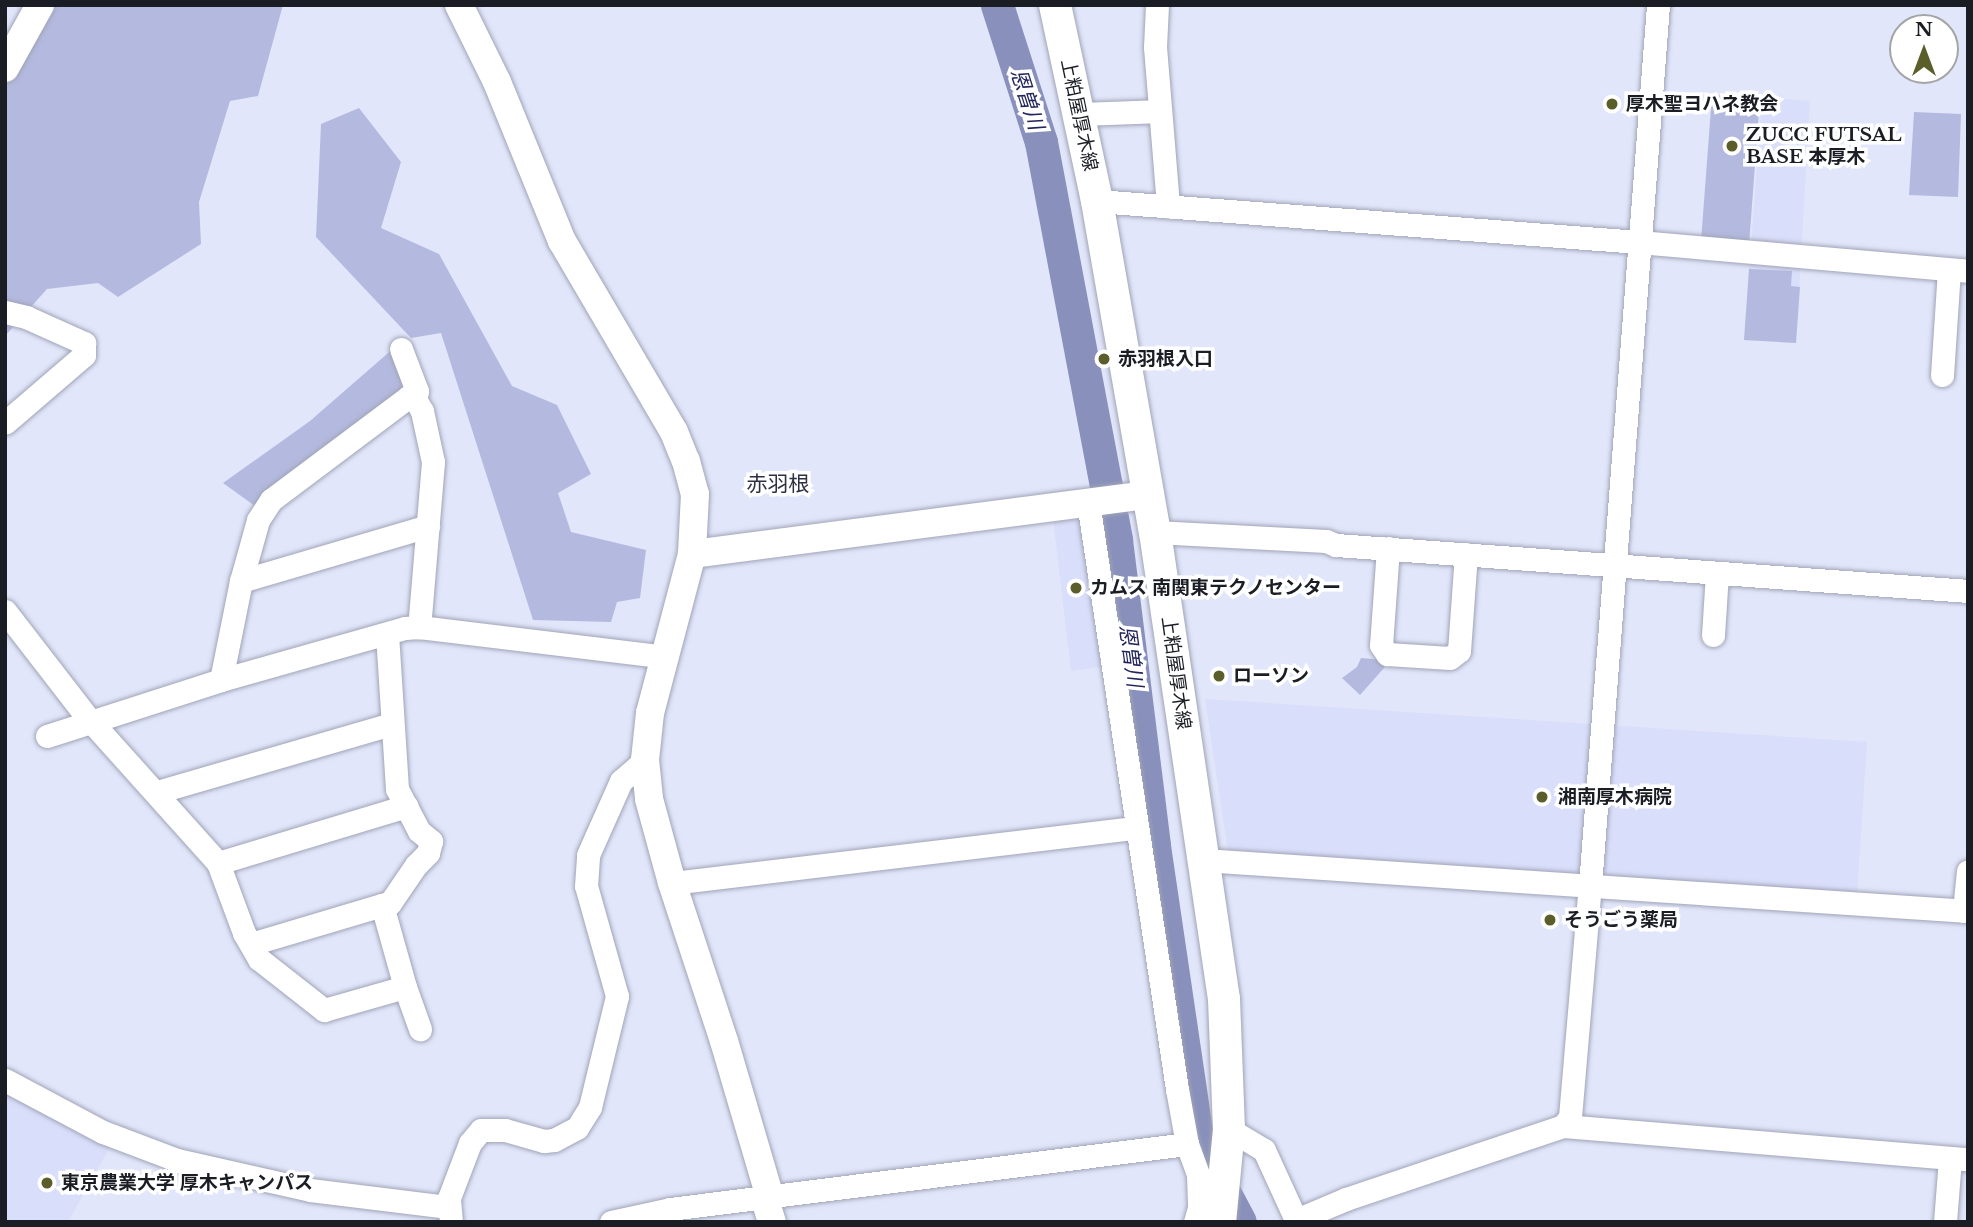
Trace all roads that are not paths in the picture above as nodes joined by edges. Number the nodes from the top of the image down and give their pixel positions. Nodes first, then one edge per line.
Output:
1 (40, 5) edge
2 (459, 5) edge
3 (1055, 5) edge
4 (1157, 5) edge
5 (1658, 5) edge
6 (5, 68) edge
7 (1158, 111) junction
8 (1078, 114) junction
9 (1097, 201) junction
10 (1168, 206) junction
11 (1640, 242) junction
12 (1959, 271) edge
13 (5, 313) edge
14 (401, 349) dead end
15 (1942, 375) dead end
16 (415, 399) junction
17 (5, 423) edge
18 (1137, 497) junction
19 (1089, 502) junction
20 (428, 526) junction
21 (1155, 531) junction
22 (1388, 548) junction
23 (692, 554) junction
24 (1466, 554) junction
25 (1615, 565) junction
26 (1717, 573) junction
27 (241, 582) junction
28 (1968, 591) edge
29 (5, 611) edge
30 (419, 626) junction
31 (387, 634) junction
32 (1713, 635) dead end
33 (666, 657) junction
34 (221, 680) junction
35 (93, 723) junction
36 (391, 724) junction
37 (47, 736) dead end
38 (645, 760) junction
39 (157, 792) junction
40 (407, 806) junction
41 (1136, 828) junction
42 (1203, 860) junction
43 (218, 863) junction
44 (1968, 871) edge
45 (672, 883) junction
46 (1590, 885) junction
47 (382, 905) junction
48 (1966, 911) edge
49 (251, 944) junction
50 (405, 987) junction
51 (420, 1029) dead end
52 (5, 1080) edge
53 (1563, 1126) junction
54 (1187, 1144) junction
55 (1228, 1144) junction
56 (1959, 1159) edge
57 (771, 1209) edge
58 (450, 1214) edge
59 (1332, 1215) edge
60 (649, 1217) edge
61 (611, 1222) edge
62 (1195, 1222) edge
63 (1220, 1222) edge
64 (1945, 1222) edge

1 - 6 street
2 - 23 street
3 - 8 main road, 上粕屋厚木線
4 - 7 street
5 - 11 street
7 - 8 street
7 - 10 street
8 - 9 main road, 上粕屋厚木線
9 - 10 street
9 - 18 main road, 上粕屋厚木線
10 - 11 street
11 - 12 street
11 - 25 street
12 - 15 street
13 - 17 street
14 - 16 street
16 - 20 street
16 - 27 street
18 - 19 street
18 - 21 main road, 上粕屋厚木線
19 - 23 street
19 - 41 street
20 - 27 street
20 - 30 street
21 - 22 street
21 - 42 main road, 上粕屋厚木線
22 - 24 street
22 - 24 street
23 - 33 street
24 - 25 street
25 - 26 street
25 - 46 street
26 - 28 street
26 - 32 street
27 - 34 street
29 - 35 street
30 - 31 street
30 - 33 street
31 - 34 street
31 - 36 street
33 - 38 street
34 - 35 street
35 - 37 street
35 - 39 street
36 - 39 street
36 - 40 street
38 - 45 street
38 - 58 street
39 - 43 street
40 - 43 street
40 - 47 street
41 - 45 street
41 - 54 street
42 - 46 street
42 - 55 main road, 上粕屋厚木線
43 - 49 street
44 - 48 street
45 - 57 street
46 - 48 street
46 - 53 street
47 - 49 street
47 - 50 street
49 - 50 street
50 - 51 street
52 - 58 street
53 - 56 street
53 - 59 street
54 - 57 street
54 - 62 street
55 - 59 street
55 - 63 main road, 上粕屋厚木線
56 - 64 street
57 - 60 street
60 - 61 street

